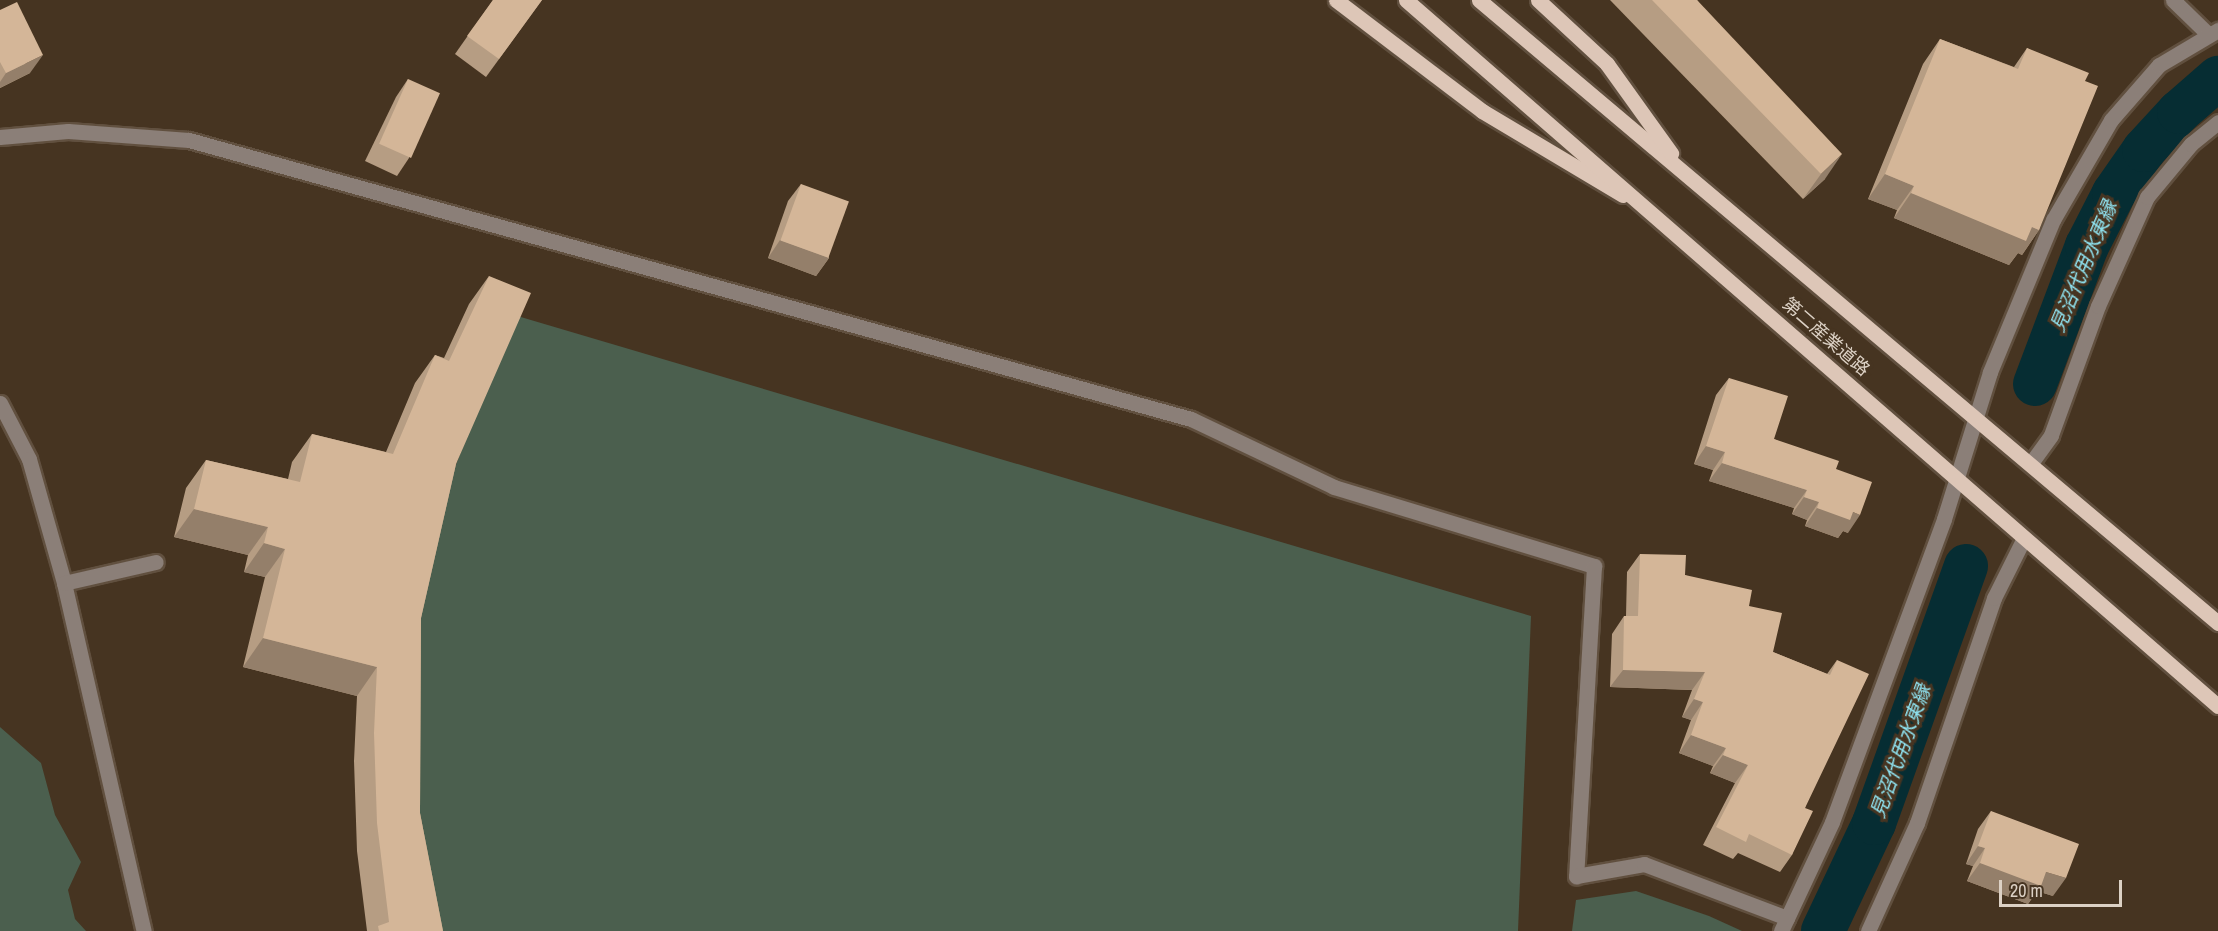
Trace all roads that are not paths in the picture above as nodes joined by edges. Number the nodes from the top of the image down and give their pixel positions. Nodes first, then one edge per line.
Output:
1 (1336, 0) edge
2 (1406, 0) edge
3 (1479, 0) edge
4 (1538, 0) edge
5 (2173, 0) edge
6 (2213, 32) edge
7 (2218, 122) edge
8 (0, 137) edge
9 (1684, 171) junction
10 (1659, 217) junction
11 (0, 404) edge
12 (1976, 416) junction
13 (2031, 464) junction
14 (1958, 477) junction
15 (2025, 538) junction
16 (156, 562) dead end
17 (64, 583) junction
18 (2218, 623) edge
19 (2218, 706) edge
20 (1784, 925) edge
21 (144, 931) edge
22 (1868, 931) edge

1 - 10 main road
2 - 10 main road, 第二産業道路
3 - 9 main road, 第二産業道路
4 - 9 main road
5 - 6 street
6 - 12 street
7 - 13 street
8 - 20 street
9 - 12 main road, 第二産業道路
10 - 14 main road, 第二産業道路
11 - 17 street
12 - 13 main road, 第二産業道路
12 - 14 street
13 - 18 main road, 第二産業道路
14 - 15 main road, 第二産業道路
14 - 20 street
15 - 19 main road, 第二産業道路
15 - 22 street
16 - 17 street
17 - 21 street

